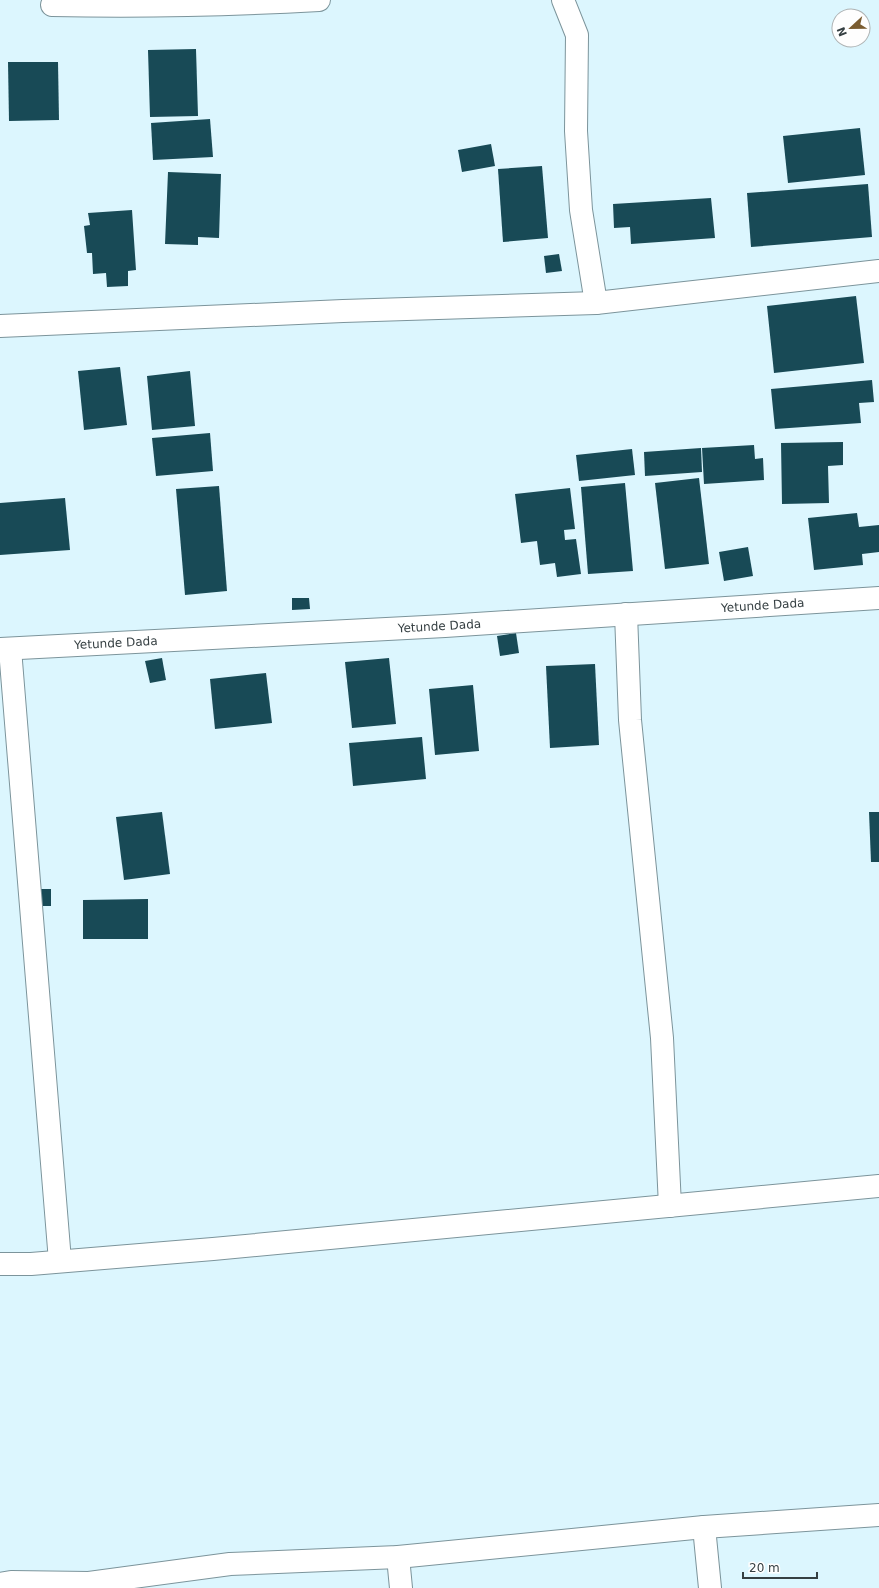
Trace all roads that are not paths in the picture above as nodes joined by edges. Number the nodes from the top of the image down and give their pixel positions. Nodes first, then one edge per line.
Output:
1 (319, 0) edge
2 (563, 0) edge
3 (52, 5) dead end
4 (879, 271) edge
5 (596, 303) junction
6 (0, 326) edge
7 (879, 598) edge
8 (626, 614) junction
9 (5, 649) edge
10 (879, 1186) edge
11 (670, 1206) junction
12 (60, 1262) junction
13 (0, 1264) edge
14 (879, 1515) edge
15 (704, 1527) junction
16 (398, 1557) junction
17 (0, 1584) edge
18 (89, 1586) edge
19 (401, 1588) edge
20 (710, 1588) edge

1 - 3 street
2 - 5 street
4 - 5 street
5 - 6 street
7 - 8 street, Yetunde Dada
8 - 9 street, Yetunde Dada
8 - 11 street
9 - 12 street
10 - 11 street
11 - 12 street
12 - 13 street
14 - 15 street
15 - 16 street
15 - 20 street
16 - 18 street
16 - 19 street
17 - 18 street

